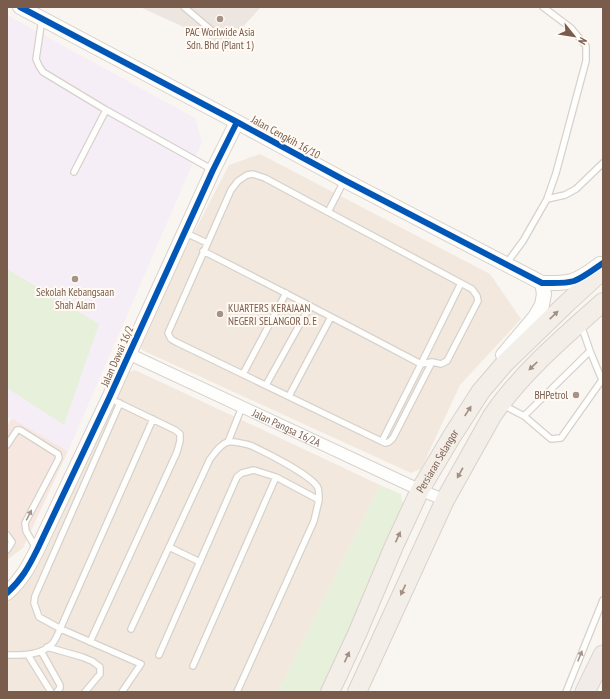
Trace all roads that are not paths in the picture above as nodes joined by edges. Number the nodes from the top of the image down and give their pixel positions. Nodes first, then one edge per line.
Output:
1 (20, 7) edge
2 (184, 7) edge
3 (543, 7) edge
4 (42, 18) junction
5 (210, 29) dead end
6 (106, 110) junction
7 (237, 122) junction
8 (603, 163) edge
9 (213, 170) junction
10 (74, 172) dead end
11 (344, 180) junction
12 (547, 199) junction
13 (328, 212) junction
14 (185, 232) junction
15 (207, 242) junction
16 (203, 251) junction
17 (603, 263) edge
18 (506, 265) junction
19 (603, 270) edge
20 (461, 283) junction
21 (542, 284) junction
22 (286, 293) junction
23 (603, 302) edge
24 (310, 306) junction
25 (331, 317) junction
26 (580, 323) junction
27 (590, 351) junction
28 (128, 354) junction
29 (432, 362) junction
30 (421, 364) junction
31 (243, 374) junction
32 (266, 386) junction
33 (481, 391) junction
34 (289, 396) junction
35 (115, 400) junction
36 (500, 404) junction
37 (242, 407) junction
38 (524, 416) junction
39 (153, 419) junction
40 (7, 434) edge
41 (13, 437) junction
42 (382, 441) junction
43 (228, 442) junction
44 (7, 446) edge
45 (276, 477) junction
46 (420, 490) junction
47 (319, 500) junction
48 (444, 500) junction
49 (7, 535) edge
50 (169, 547) junction
51 (7, 550) edge
52 (37, 550) junction
53 (200, 562) junction
54 (7, 592) edge
55 (603, 600) edge
56 (61, 629) junction
57 (131, 629) dead end
58 (90, 642) junction
59 (47, 647) junction
60 (41, 651) junction
61 (28, 655) junction
62 (159, 655) dead end
63 (603, 655) edge
64 (7, 656) edge
65 (193, 666) dead end
66 (51, 692) edge
67 (57, 692) edge
68 (85, 692) edge
69 (122, 692) edge
70 (237, 692) edge
71 (330, 692) edge
72 (357, 692) edge
73 (566, 692) edge
74 (585, 692) edge

1 - 4 street, Jalan Cengkih 16/10
2 - 5 lane
3 - 12 lane
4 - 6 lane
4 - 7 street, Jalan Cengkih 16/10
6 - 9 lane
6 - 10 lane
7 - 9 street, Jalan Dawai 16/2
7 - 11 street, Jalan Cengkih 16/10
8 - 12 lane
9 - 14 street, Jalan Dawai 16/2
11 - 13 lane
11 - 18 street, Jalan Cengkih 16/10
12 - 18 lane
13 - 15 lane
13 - 20 lane
14 - 15 lane
14 - 28 street, Jalan Dawai 16/2
15 - 16 lane
16 - 22 lane
16 - 31 lane
17 - 21 street
18 - 21 street, Jalan Cengkih 16/10
33 -> 19 main road, Persiaran Selangor
20 - 29 lane
20 - 30 lane
21 - 33 street
22 - 24 lane
22 - 31 lane
23 - 26 main road
24 - 25 lane
24 - 32 lane
25 - 30 lane
25 - 34 lane
26 - 27 lane
26 -> 36 main road
27 - 38 lane
27 - 38 lane
28 - 35 street, Jalan Dawai 16/2
28 - 37 street, Jalan Pangsa 16/2A
29 - 30 lane
29 - 42 lane
30 - 42 lane
31 - 32 lane
32 - 34 lane
46 -> 33 main road, Persiaran Selangor
34 - 42 lane
35 - 39 lane
35 - 52 street, Jalan Dawai 16/2
35 - 56 lane
36 - 38 lane
36 -> 48 main road
37 - 43 lane
37 - 46 street, Jalan Pangsa 16/2A
39 - 56 lane
39 - 58 lane
40 - 41 lane
41 - 44 lane
52 -> 41 lane
43 - 47 lane
43 - 50 lane
45 - 47 lane
45 - 53 lane
45 - 65 lane
46 - 48 street, Jalan Pangsa 16/2A
71 -> 46 main road, Persiaran Selangor
47 - 70 lane
48 -> 72 main road
49 - 51 lane
50 - 53 lane
50 - 57 lane
52 - 54 street, Jalan Dawai 16/2
53 - 62 lane
73 -> 55 lane
56 - 58 lane
56 - 59 lane
58 - 69 lane
59 - 60 lane
59 - 68 lane
60 - 61 lane
60 - 67 lane
61 - 64 lane
61 - 66 lane
63 - 74 highway

